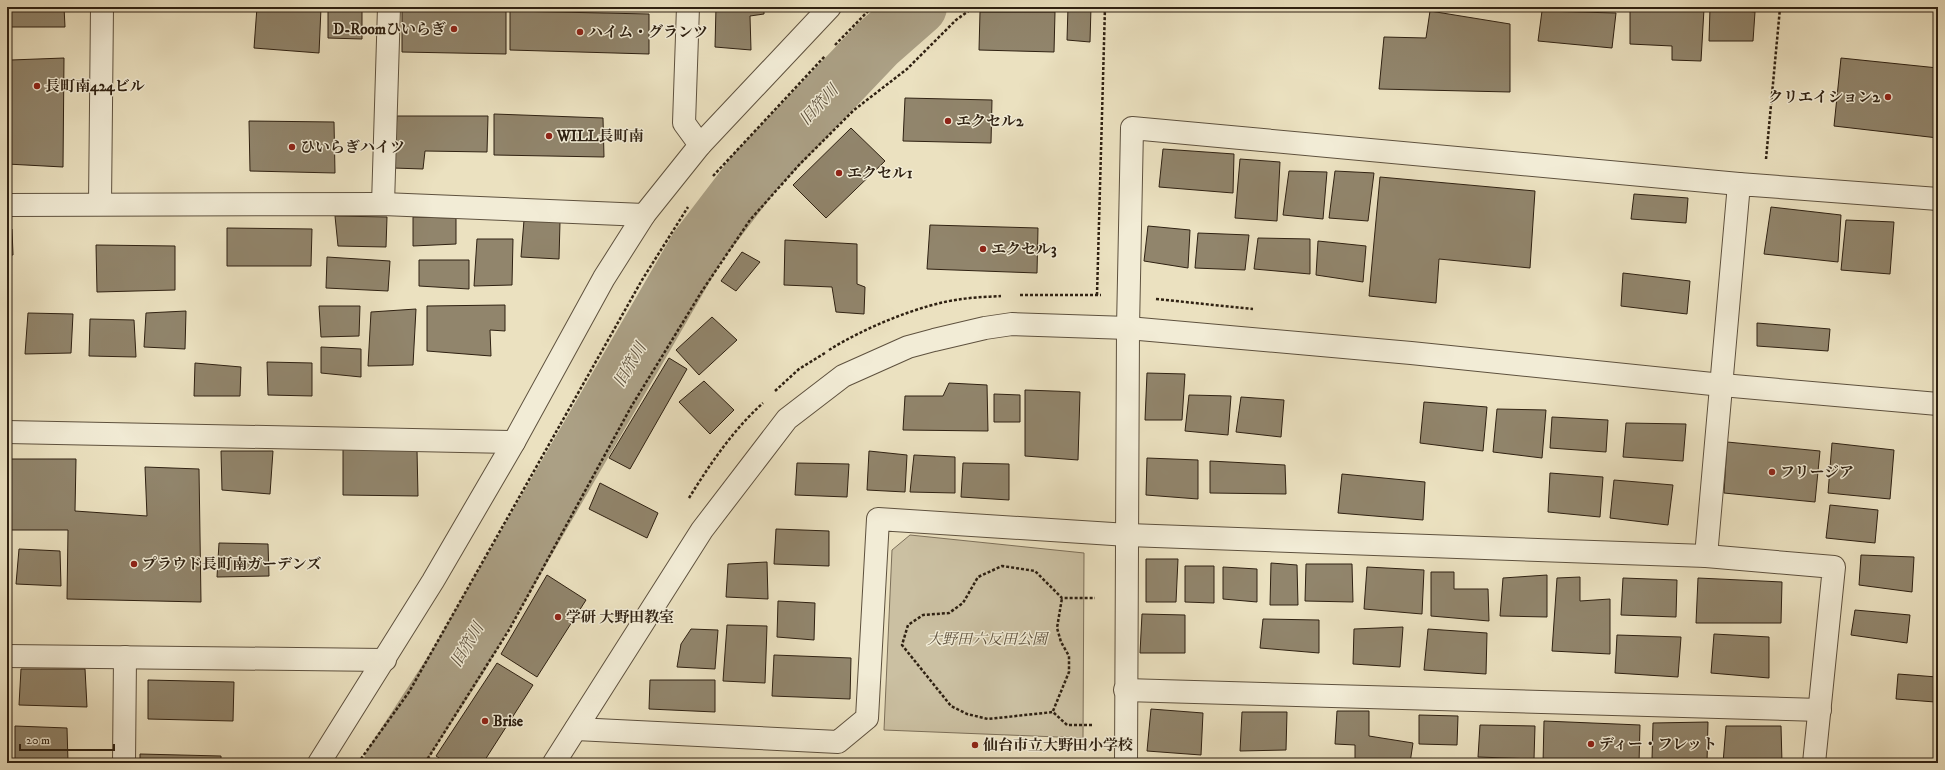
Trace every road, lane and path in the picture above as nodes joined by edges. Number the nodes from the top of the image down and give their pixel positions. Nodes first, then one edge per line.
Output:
1 (102, 7) edge
2 (389, 7) edge
3 (688, 7) edge
4 (830, 7) edge
5 (872, 7) edge
6 (974, 7) edge
7 (1105, 7) edge
8 (1767, 7) edge
9 (1801, 7) edge
10 (1780, 8) edge
11 (832, 48) dead end
12 (827, 54) dead end
13 (700, 145) junction
14 (708, 182) dead end
15 (1739, 184) junction
16 (1763, 186) junction
17 (1938, 199) edge
18 (100, 204) junction
19 (383, 204) junction
20 (7, 205) edge
21 (689, 206) dead end
22 (644, 215) junction
23 (1004, 295) dead end
24 (1019, 295) dead end
25 (1097, 295) junction
26 (1129, 296) junction
27 (1254, 309) dead end
28 (1096, 327) junction
29 (1128, 328) junction
30 (1722, 385) junction
31 (771, 395) dead end
32 (765, 400) dead end
33 (1938, 404) edge
34 (7, 432) edge
35 (514, 442) junction
36 (688, 500) dead end
37 (1128, 535) junction
38 (1706, 556) junction
39 (1062, 598) junction
40 (1094, 598) dead end
41 (7, 656) edge
42 (125, 657) junction
43 (385, 660) junction
44 (1125, 690) junction
45 (1820, 710) junction
46 (1053, 712) junction
47 (1092, 725) dead end
48 (576, 729) junction
49 (124, 763) edge
50 (318, 763) edge
51 (358, 763) edge
52 (425, 763) edge
53 (554, 763) edge
54 (1126, 763) edge
55 (1814, 763) edge

1 - 18 street
2 - 19 street
3 - 13 street
4 - 13 street
5 - 11 path
6 - 52 path
7 - 25 path
8 - 10 path
9 - 10 path
10 - 16 path
12 - 14 path
13 - 22 street
15 - 16 street
15 - 26 street
15 - 30 street
16 - 17 street
18 - 19 street
18 - 20 street
19 - 22 street
21 - 51 path
22 - 35 street
23 - 31 path
24 - 25 path
25 - 26 path
25 - 28 path
26 - 27 path
26 - 29 street
28 - 29 street
28 - 48 street
29 - 30 street
29 - 37 street
30 - 33 street
30 - 38 street
32 - 36 path
34 - 35 street
35 - 43 street
37 - 38 street
37 - 44 street
37 - 48 street
38 - 45 street
39 - 40 path
39 - 46 path
39 - 46 path
41 - 42 street
42 - 43 street
42 - 49 street
43 - 50 street
44 - 45 street
44 - 54 street
45 - 55 street
46 - 47 path
48 - 53 street

